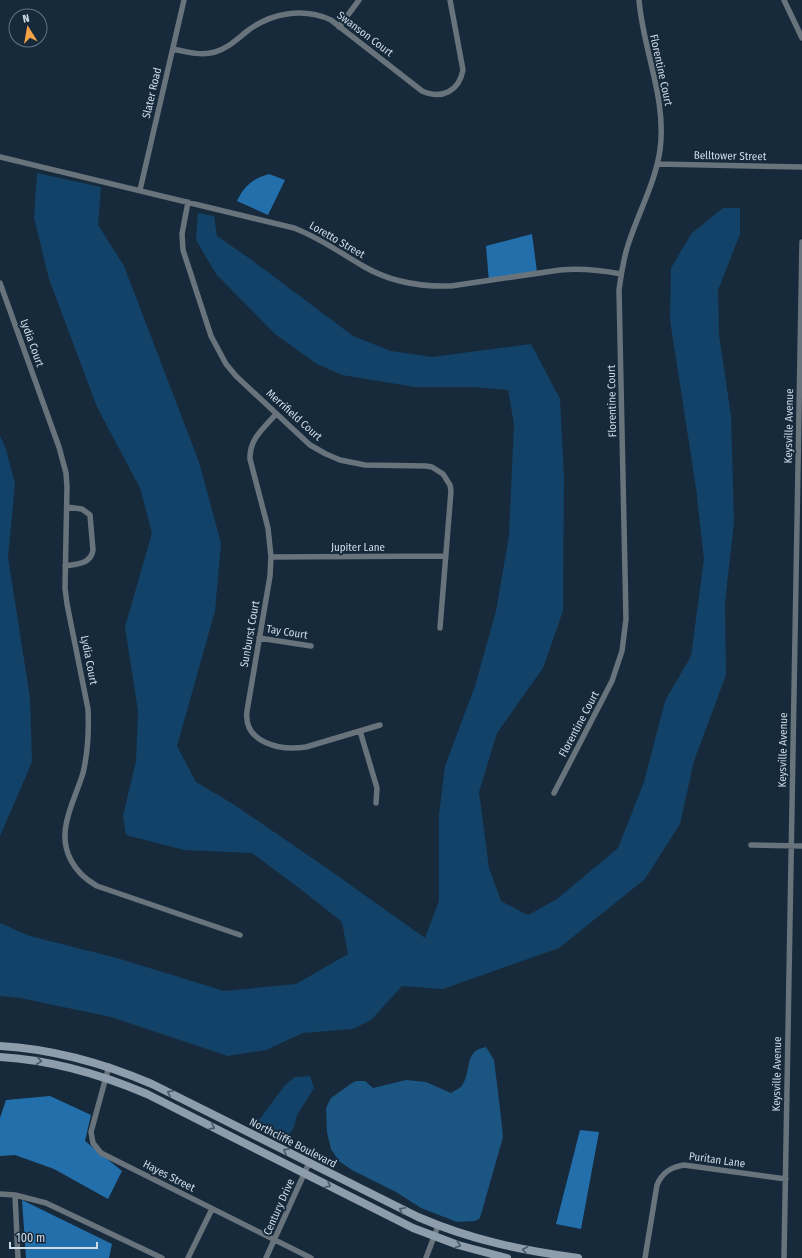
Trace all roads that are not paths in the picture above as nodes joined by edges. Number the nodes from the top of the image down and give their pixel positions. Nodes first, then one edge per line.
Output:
1 (184, 0) edge
2 (359, 0) edge
3 (450, 0) edge
4 (639, 0) edge
5 (784, 0) edge
6 (339, 27) junction
7 (802, 38) edge
8 (173, 49) junction
9 (0, 157) edge
10 (658, 164) junction
11 (802, 167) edge
12 (140, 190) junction
13 (188, 202) junction
14 (802, 242) edge
15 (621, 274) junction
16 (0, 283) edge
17 (276, 414) junction
18 (67, 507) junction
19 (446, 556) junction
20 (271, 557) junction
21 (66, 566) junction
22 (440, 628) dead end
23 (259, 638) junction
24 (312, 646) dead end
25 (380, 725) dead end
26 (360, 731) junction
27 (554, 793) dead end
28 (376, 803) dead end
29 (751, 845) dead end
30 (791, 846) junction
31 (802, 846) edge
32 (240, 935) dead end
33 (0, 1046) edge
34 (0, 1057) edge
35 (108, 1066) junction
36 (105, 1077) junction
37 (309, 1163) junction
38 (304, 1173) junction
39 (786, 1179) junction
40 (0, 1194) edge
41 (15, 1195) junction
42 (212, 1209) junction
43 (438, 1226) junction
44 (434, 1237) junction
45 (275, 1240) junction
46 (504, 1246) junction
47 (18, 1258) edge
48 (162, 1258) edge
49 (188, 1258) edge
50 (266, 1258) edge
51 (311, 1258) edge
52 (426, 1258) edge
53 (503, 1258) edge
54 (572, 1258) edge
55 (645, 1258) edge
56 (784, 1258) edge

1 - 8 street, Slater Road
2 - 6 street
3 - 6 street, Swanson Court
4 - 10 street, Florentine Court
5 - 7 street
6 - 8 street, Swanson Court
8 - 12 street, Slater Road
9 - 12 street, Loretto Street
10 - 11 street, Belltower Street
10 - 15 street, Florentine Court
12 - 13 street, Loretto Street
13 - 15 street, Loretto Street
13 - 17 street, Merrifield Court
14 - 30 street, Keysville Avenue
15 - 27 street, Florentine Court
16 - 18 street, Lydia Court
17 - 19 street, Merrifield Court
17 - 20 street, Sunburst Court
18 - 21 street, Lydia Court
18 - 21 street
19 - 20 street, Jupiter Lane
19 - 22 street, Merrifield Court
20 - 23 street, Sunburst Court
21 - 32 street, Lydia Court
23 - 24 street, Tay Court
23 - 26 street, Sunburst Court
25 - 26 street, Sunburst Court
26 - 28 street
29 - 30 street
30 - 31 street
30 - 39 street, Keysville Avenue
33 - 35 main road, Northcliffe Boulevard
34 -> 36 main road, Northcliffe Boulevard
35 - 36 street, Hayes Street
37 -> 35 main road, Northcliffe Boulevard
36 -> 38 main road, Northcliffe Boulevard
36 - 42 street, Hayes Street
37 - 38 street, Century Drive
43 -> 37 main road, Northcliffe Boulevard
38 -> 44 main road, Northcliffe Boulevard
38 - 45 street, Century Drive
39 - 55 street, Puritan Lane
39 - 56 street, Keysville Avenue
40 - 41 street
41 - 47 street
41 - 48 street
42 - 45 street, Hayes Street
42 - 49 street
43 - 44 street
43 - 46 main road, Northcliffe Boulevard
44 - 52 street
44 -> 53 main road, Northcliffe Boulevard
45 - 50 street, Century Drive
45 - 51 street, Hayes Street
46 - 53 street
54 -> 46 main road, Northcliffe Boulevard

